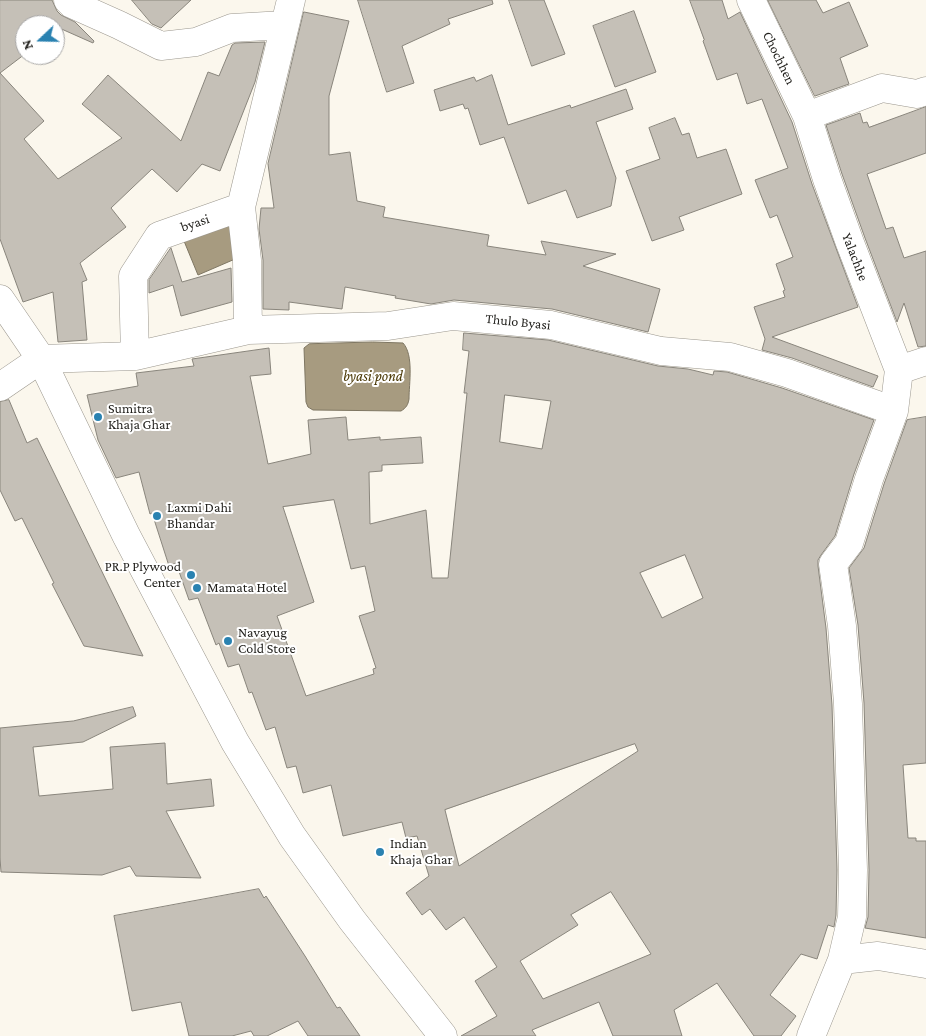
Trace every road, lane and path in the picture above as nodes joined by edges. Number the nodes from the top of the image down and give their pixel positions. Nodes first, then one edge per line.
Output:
1 (68, 0) edge
2 (752, 0) edge
3 (287, 12) edge
4 (926, 91) edge
5 (807, 116) junction
6 (241, 207) junction
7 (0, 299) edge
8 (248, 330) junction
9 (135, 356) junction
10 (41, 360) junction
11 (926, 361) edge
12 (899, 370) junction
13 (0, 387) edge
14 (894, 411) junction
15 (842, 960) junction
16 (926, 964) edge
17 (443, 1036) edge
18 (811, 1036) edge

1 - 3 street
2 - 5 street, Chochhen
3 - 6 street
4 - 5 street
5 - 12 street, Yalachhe
6 - 8 street
6 - 9 street, byasi
7 - 10 street
8 - 9 street, Thulo Byasi
8 - 14 street, Thulo Byasi
9 - 10 street
10 - 13 street
10 - 17 street
11 - 12 street
12 - 14 street
14 - 15 street
15 - 16 street
15 - 18 street

